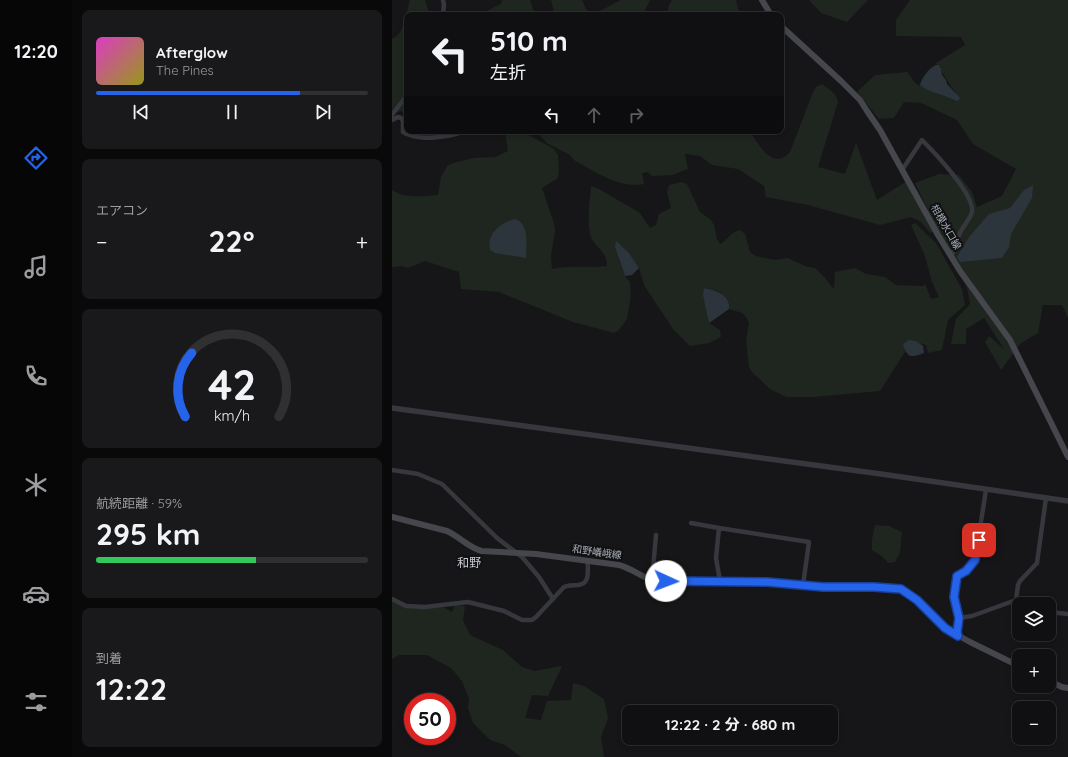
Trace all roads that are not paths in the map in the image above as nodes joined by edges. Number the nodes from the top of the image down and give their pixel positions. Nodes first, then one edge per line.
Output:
1 (443, 0) edge
2 (762, 0) edge
3 (443, 12) edge
4 (770, 12) edge
5 (784, 29) edge
6 (404, 99) edge
7 (392, 115) edge
8 (392, 120) edge
9 (404, 133) edge
10 (406, 134) edge
11 (458, 134) edge
12 (902, 170) junction
13 (952, 257) junction
14 (392, 408) edge
15 (1068, 457) edge
16 (392, 470) edge
17 (986, 490) junction
18 (1046, 498) junction
19 (1068, 501) edge
20 (392, 517) edge
21 (691, 523) dead end
22 (719, 528) junction
23 (656, 535) dead end
24 (517, 553) junction
25 (588, 561) junction
26 (652, 580) junction
27 (720, 581) junction
28 (803, 585) junction
29 (1016, 597) edge
30 (392, 599) edge
31 (553, 599) junction
32 (1012, 601) edge
33 (1056, 613) edge
34 (1068, 614) edge
35 (959, 618) junction
36 (958, 636) junction
37 (1012, 663) edge
38 (1056, 684) edge
39 (1068, 688) edge

1 - 3 street
2 - 4 main road
5 - 12 main road, 相模水口線
6 - 7 street
8 - 9 street
10 - 11 street
12 - 13 main road, 相模水口線
12 - 13 street
13 - 15 main road, 相模水口線
14 - 17 street
16 - 24 street
17 - 18 street
17 - 35 street
18 - 19 street
18 - 29 street
20 - 24 main road, 和野嶬峨線
21 - 22 street
22 - 27 street
22 - 28 street
23 - 26 street
24 - 25 main road, 和野嶬峨線
24 - 31 street
25 - 26 main road, 和野嶬峨線
25 - 31 street
26 - 27 main road, 和野嶬峨線
27 - 28 main road, 和野嶬峨線
28 - 36 main road, 和野嶬峨線
30 - 31 street
32 - 35 street
33 - 34 street
35 - 36 street
36 - 37 main road, 和野嶬峨線
38 - 39 main road

